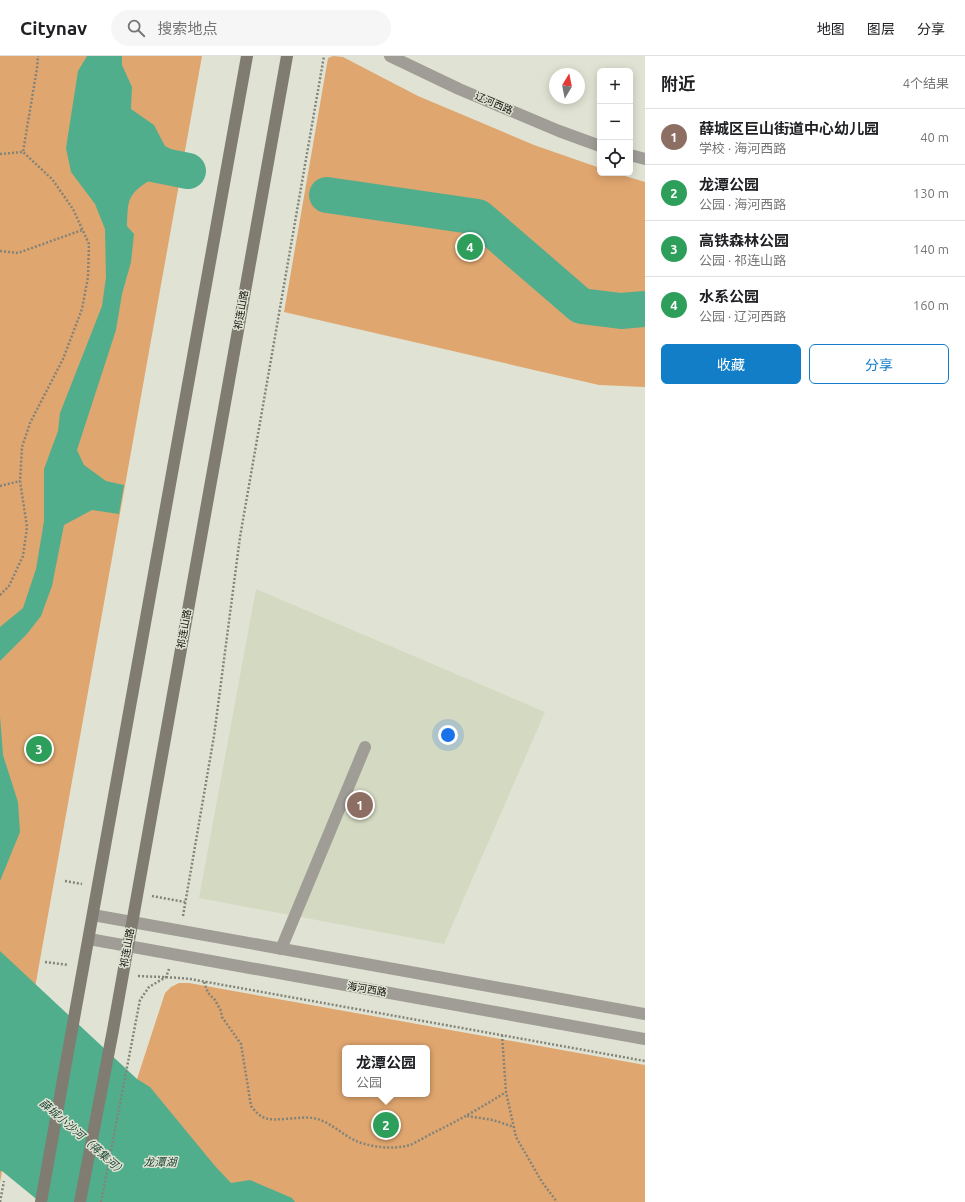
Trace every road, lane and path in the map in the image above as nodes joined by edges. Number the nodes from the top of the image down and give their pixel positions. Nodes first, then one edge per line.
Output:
1 (38, 56) edge
2 (247, 56) edge
3 (287, 56) edge
4 (324, 56) edge
5 (390, 56) edge
6 (597, 145) edge
7 (23, 152) junction
8 (0, 154) edge
9 (633, 155) edge
10 (645, 159) edge
11 (82, 230) junction
12 (0, 251) edge
13 (20, 481) junction
14 (0, 486) edge
15 (0, 595) edge
16 (365, 747) dead end
17 (185, 902) dead end
18 (93, 915) junction
19 (132, 922) junction
20 (89, 939) junction
21 (128, 946) junction
22 (281, 949) junction
23 (204, 981) junction
24 (645, 1014) edge
25 (502, 1035) junction
26 (645, 1039) edge
27 (645, 1061) edge
28 (506, 1092) junction
29 (467, 1116) junction
30 (514, 1127) junction
31 (4, 1181) dead end
32 (0, 1202) edge
33 (41, 1202) edge
34 (80, 1202) edge
35 (101, 1202) edge
36 (557, 1202) edge

1 - 7 path
2 - 18 main road
3 - 19 main road, 祁连山路
4 - 17 path
5 - 6 street, 辽河西路
7 - 8 path
7 - 11 path
9 - 10 street
11 - 12 path
11 - 13 path
13 - 14 path
13 - 15 path
16 - 22 street
18 - 19 street
18 - 20 main road
19 - 21 main road, 祁连山路
19 - 22 street
20 - 21 street, 海河西路
20 - 33 main road
21 - 26 street, 海河西路
21 - 34 main road, 祁连山路
22 - 24 street
23 - 25 path
23 - 29 path
23 - 35 path
25 - 27 path
25 - 28 path
28 - 29 path
28 - 30 path
29 - 30 path
30 - 36 path
31 - 32 path

